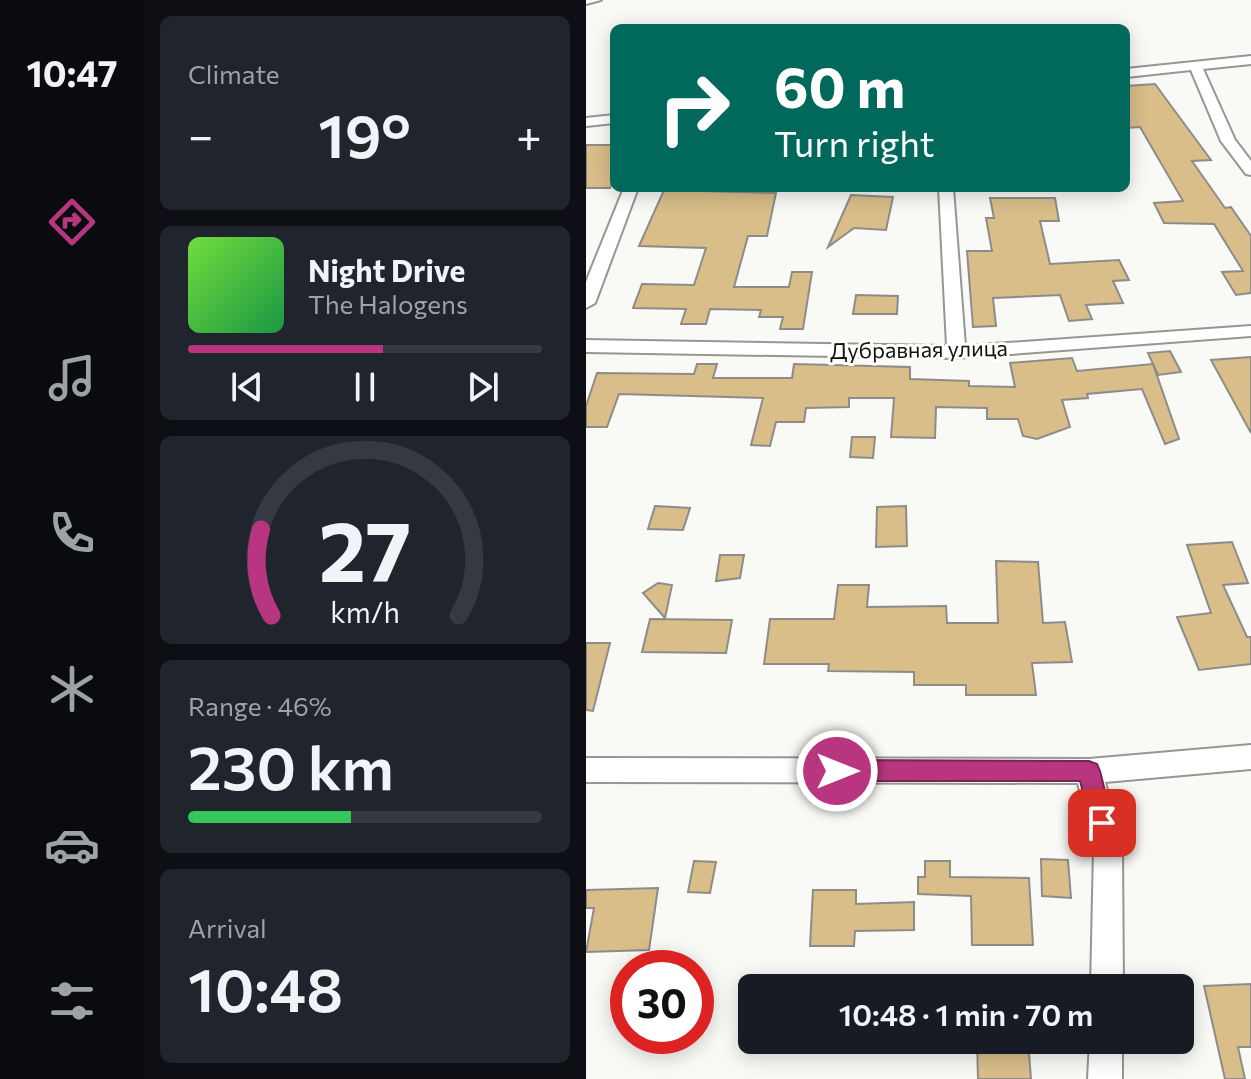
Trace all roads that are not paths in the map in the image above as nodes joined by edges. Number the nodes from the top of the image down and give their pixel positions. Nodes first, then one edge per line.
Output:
1 (596, 0) edge
2 (586, 1) edge
3 (1251, 60) edge
4 (1196, 67) junction
5 (1130, 73) edge
6 (610, 119) edge
7 (586, 122) edge
8 (1251, 171) edge
9 (629, 192) edge
10 (946, 192) edge
11 (586, 303) edge
12 (1251, 331) edge
13 (586, 346) edge
14 (956, 352) junction
15 (1251, 757) edge
16 (586, 770) edge
17 (1089, 771) junction
18 (1107, 974) edge
19 (1106, 1054) edge
20 (1105, 1079) edge

1 - 2 street
3 - 4 street
4 - 5 street
4 - 8 street
6 - 7 street
9 - 11 street
10 - 14 street
12 - 14 street, Дубравная улица
13 - 14 street, Дубравная улица
15 - 17 street
16 - 17 street
17 - 18 street
19 - 20 street

